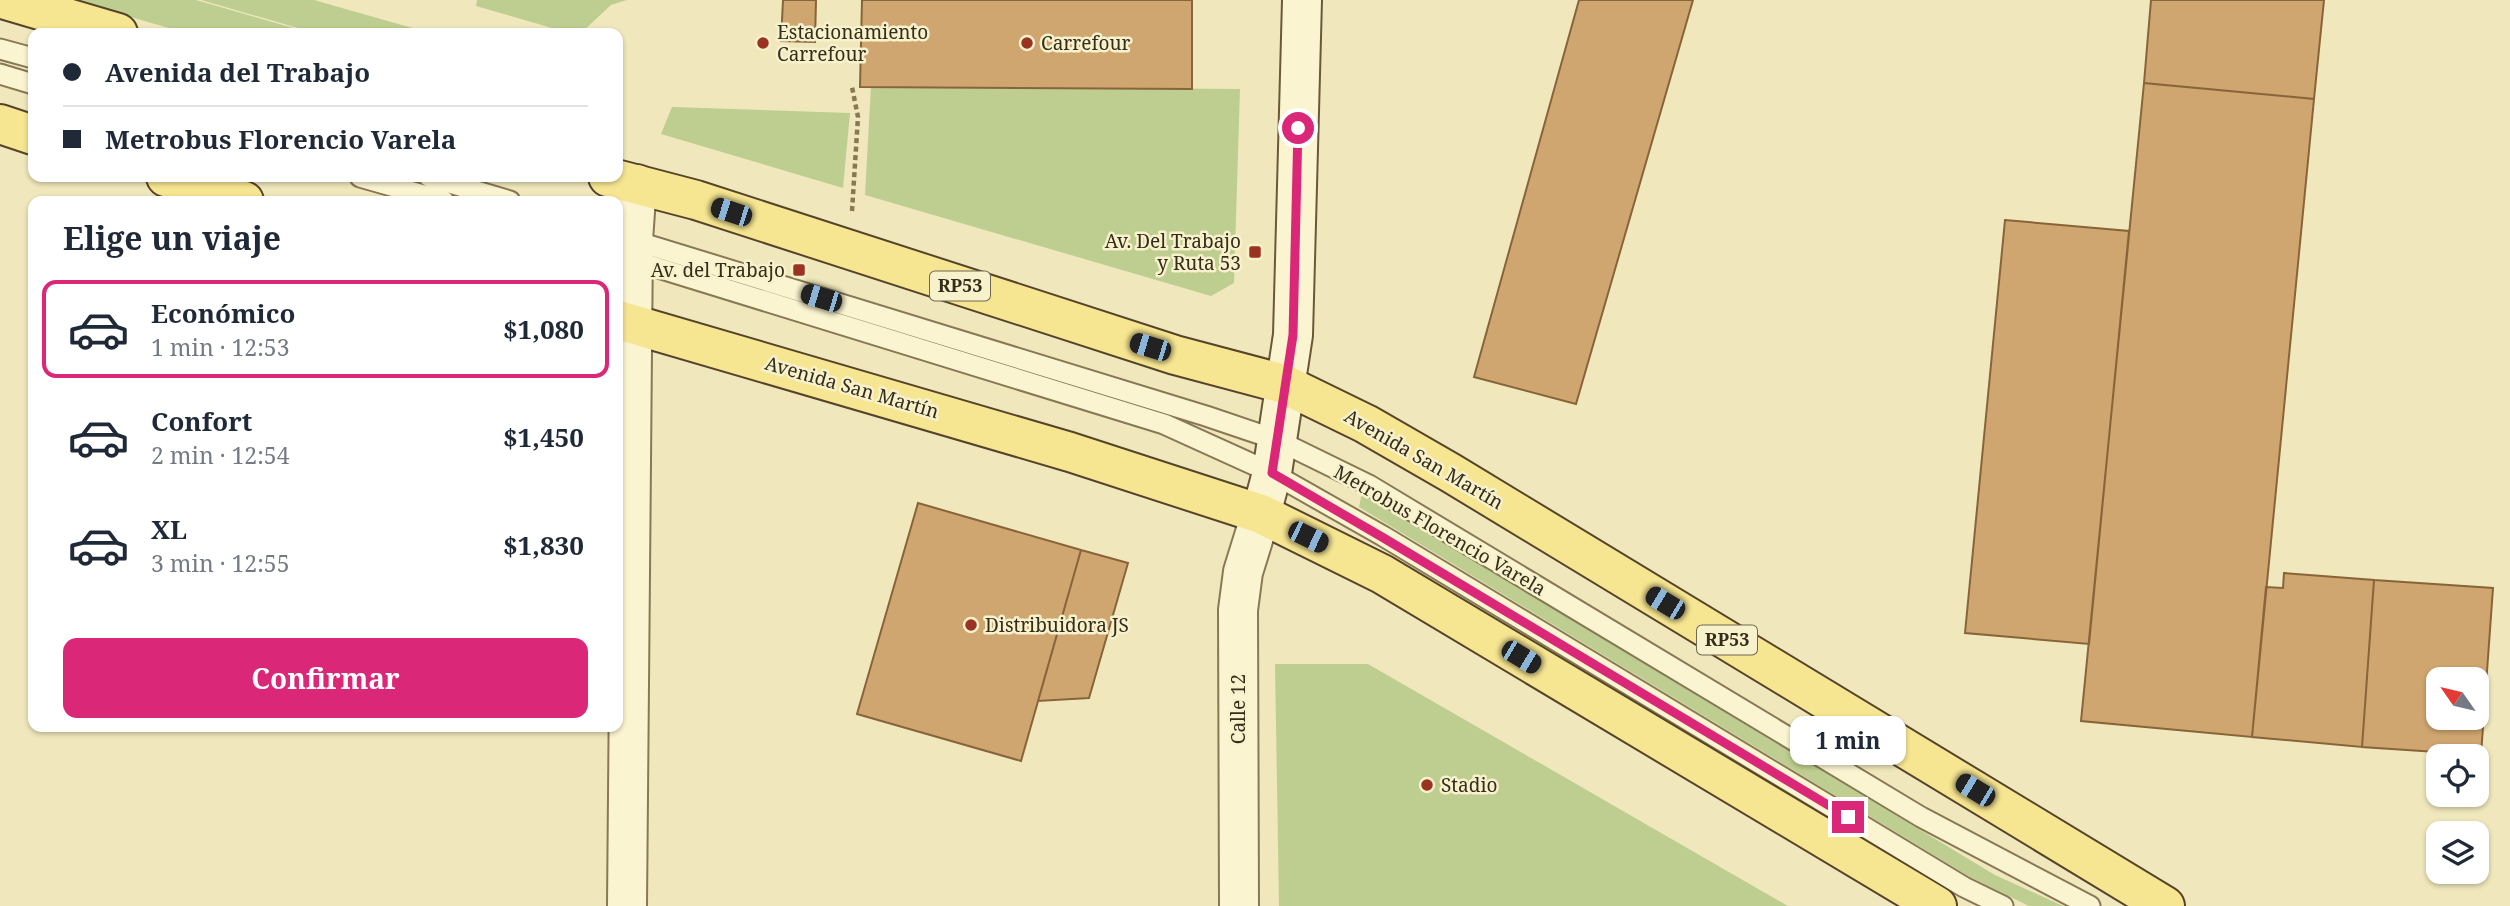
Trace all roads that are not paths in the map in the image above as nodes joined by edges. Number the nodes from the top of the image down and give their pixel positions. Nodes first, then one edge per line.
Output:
1 (6, 0) edge
2 (1302, 0) edge
3 (101, 28) edge
4 (0, 48) edge
5 (28, 56) edge
6 (0, 74) edge
7 (28, 82) edge
8 (0, 124) edge
9 (28, 133) edge
10 (623, 180) edge
11 (182, 182) edge
12 (378, 182) edge
13 (446, 182) edge
14 (228, 196) edge
15 (426, 196) edge
16 (493, 196) edge
17 (626, 248) edge
18 (625, 323) edge
19 (1284, 384) junction
20 (1274, 456) junction
21 (1261, 514) junction
22 (627, 906) edge
23 (1239, 906) edge
24 (1937, 906) edge
25 (2003, 906) edge
26 (2090, 906) edge
27 (2165, 906) edge

1 - 3 main road
2 - 19 street, Calle 12
4 - 5 lane
6 - 7 lane
8 - 9 main road
10 - 17 street
10 - 19 main road, Avenida San Martín / RP53
11 - 14 main road
12 - 15 lane
13 - 16 lane
17 - 18 street
17 - 20 lane, Metrobus Florencio Varela
17 - 20 lane, Metrobus Florencio Varela
18 - 21 main road, Avenida San Martín
18 - 22 street
19 - 20 street, Calle 12
19 - 27 main road, Avenida San Martín / RP53
20 - 21 street, Calle 12
20 - 25 lane, Metrobus Florencio Varela
20 - 26 lane, Metrobus Florencio Varela
21 - 23 street, Calle 12
21 - 24 main road, Avenida San Martín

